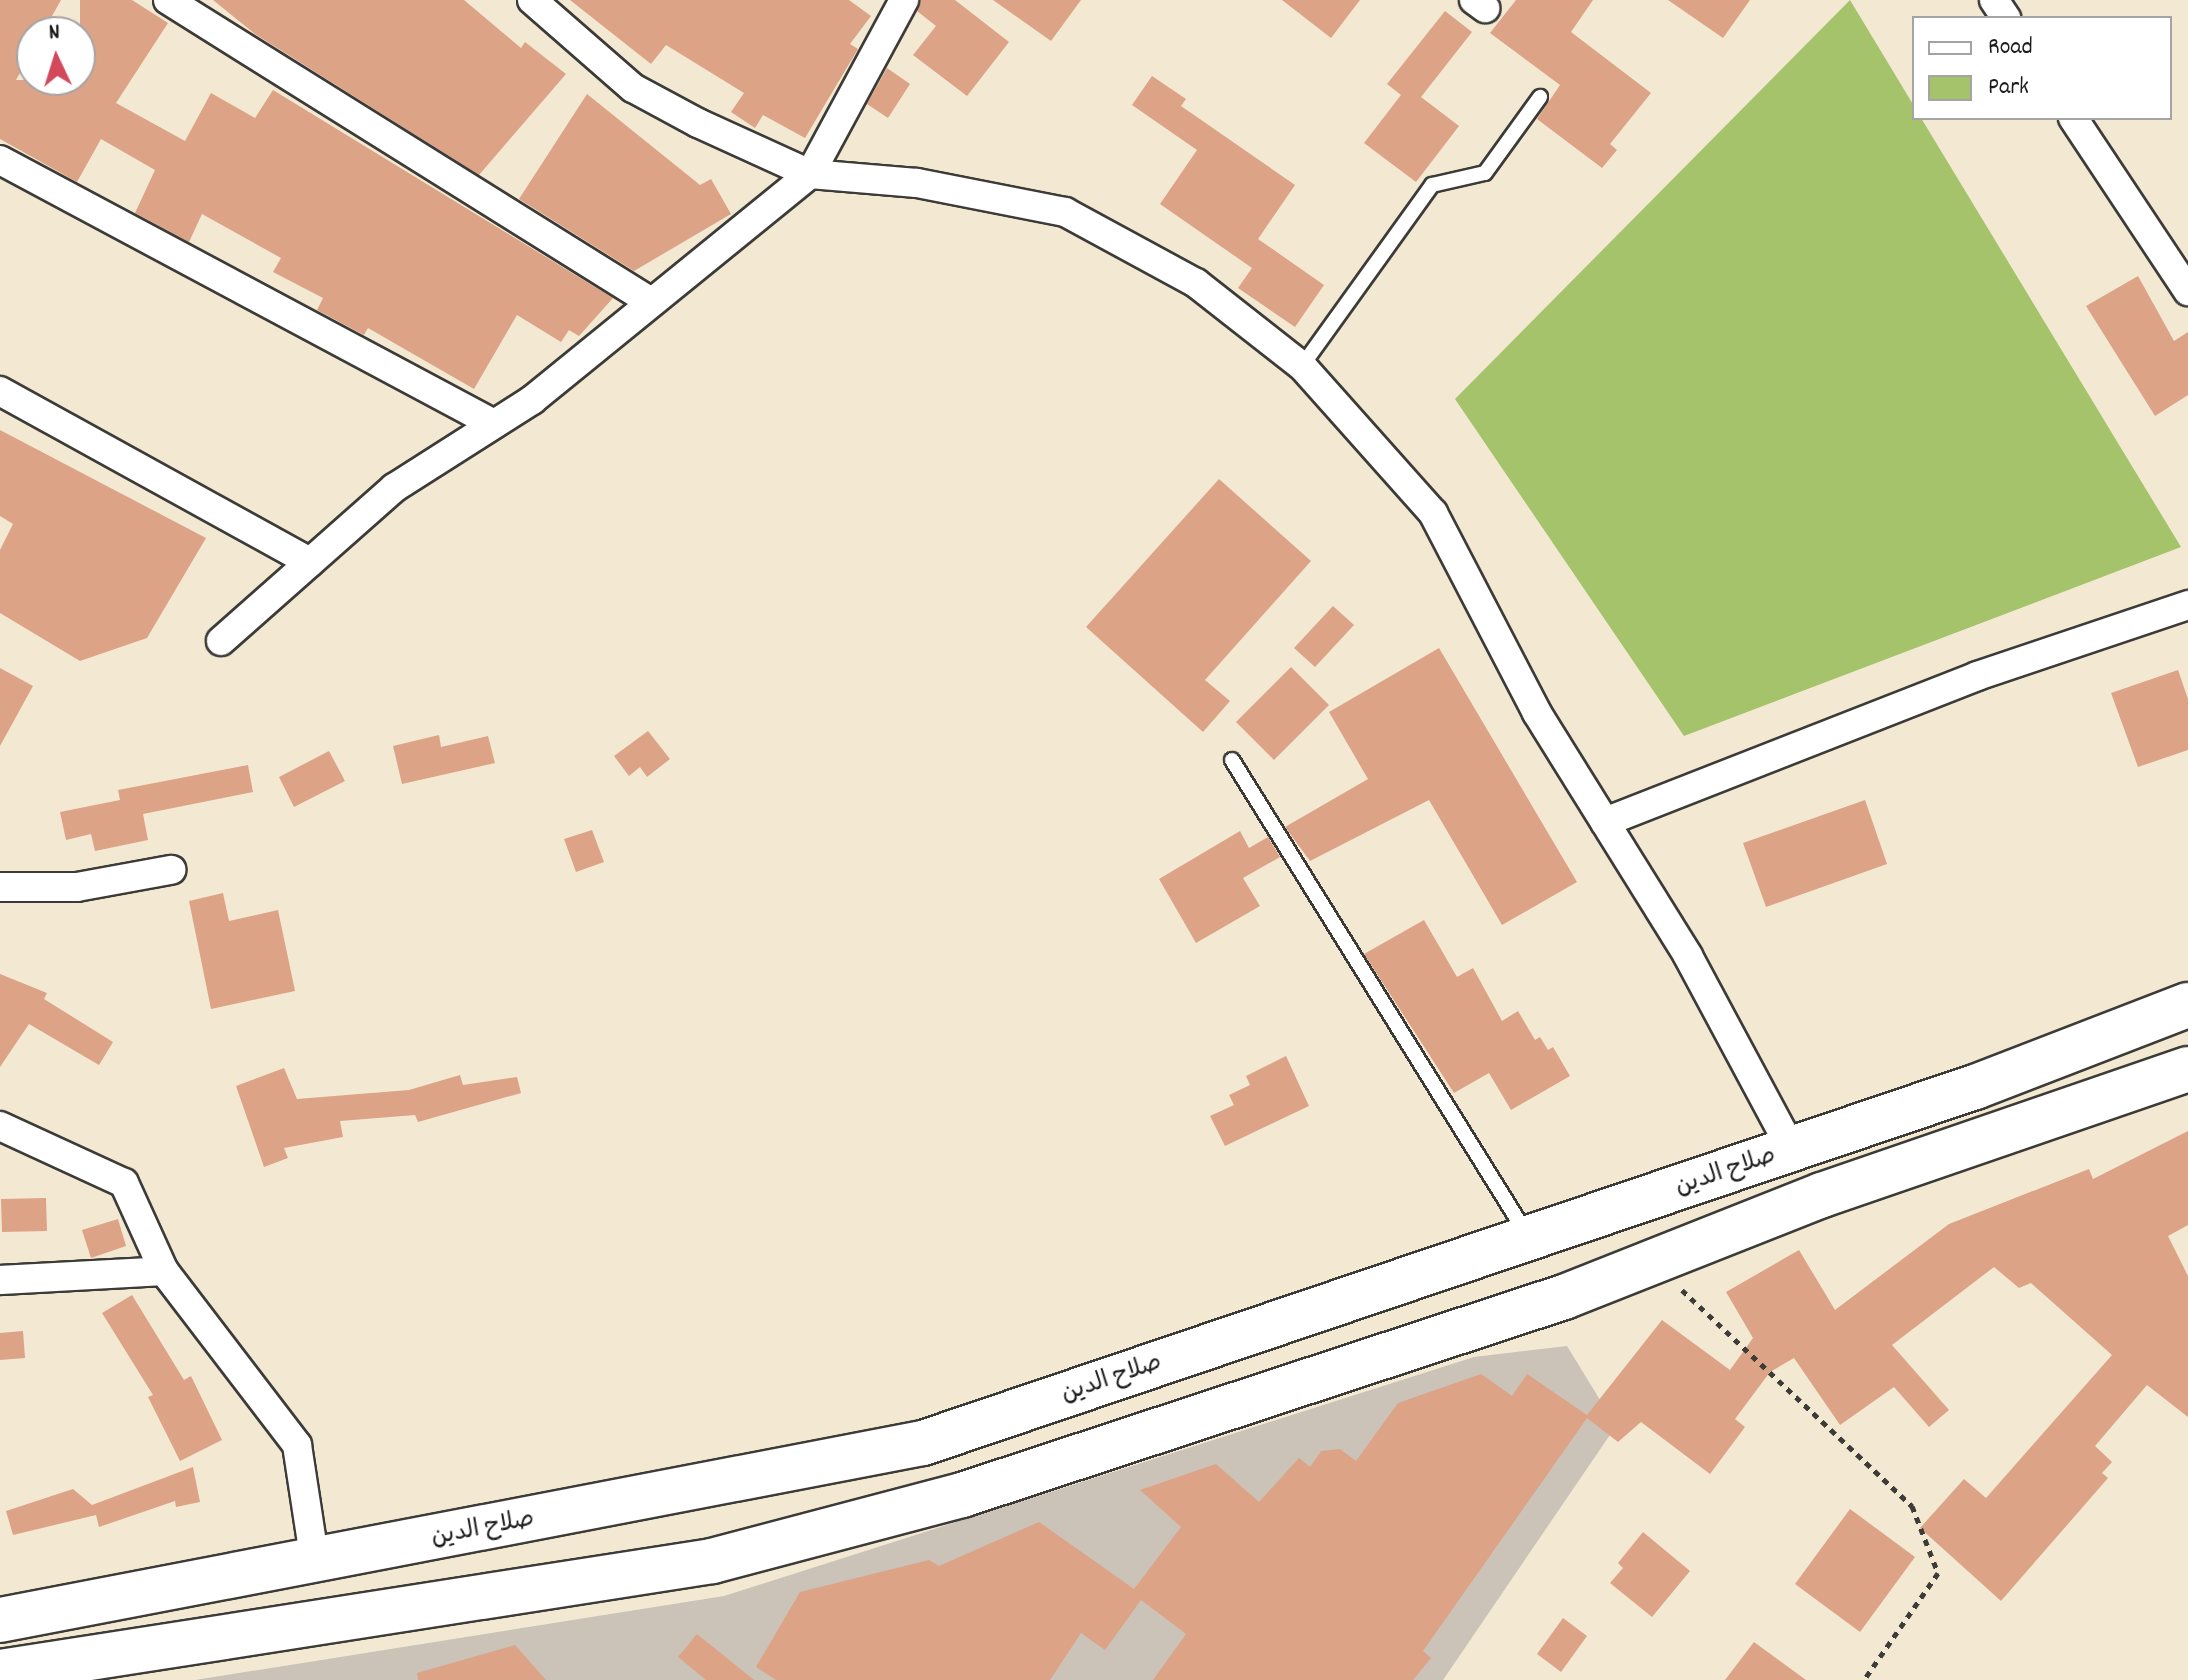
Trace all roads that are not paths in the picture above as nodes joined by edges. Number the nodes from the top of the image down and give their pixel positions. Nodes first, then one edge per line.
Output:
1 (532, 0) edge
2 (904, 0) edge
3 (183, 4) edge
4 (1540, 97) dead end
5 (2074, 120) edge
6 (0, 160) edge
7 (810, 174) junction
8 (2188, 291) edge
9 (651, 302) junction
10 (1302, 366) junction
11 (0, 391) edge
12 (494, 424) junction
13 (310, 562) junction
14 (2188, 605) edge
15 (221, 641) dead end
16 (1232, 760) dead end
17 (1605, 822) junction
18 (171, 870) dead end
19 (0, 887) edge
20 (2188, 1005) edge
21 (2188, 1069) edge
22 (0, 1126) edge
23 (1792, 1150) junction
24 (1530, 1240) junction
25 (164, 1271) junction
26 (0, 1280) edge
27 (315, 1563) junction
28 (0, 1620) edge
29 (0, 1672) edge

1 - 7 street
2 - 7 street
3 - 9 street
4 - 10 lane
5 - 8 street
6 - 12 street
7 - 9 street
7 - 10 street
9 - 12 street
10 - 17 street
11 - 13 street
12 - 13 street
13 - 15 street
14 - 17 street
16 - 24 lane
17 - 23 street
18 - 19 street
20 - 23 highway, صلاح الدين
21 - 29 highway
22 - 25 street
23 - 24 highway, صلاح الدين
24 - 27 highway, صلاح الدين
25 - 26 street
25 - 27 street
27 - 28 highway, صلاح الدين

